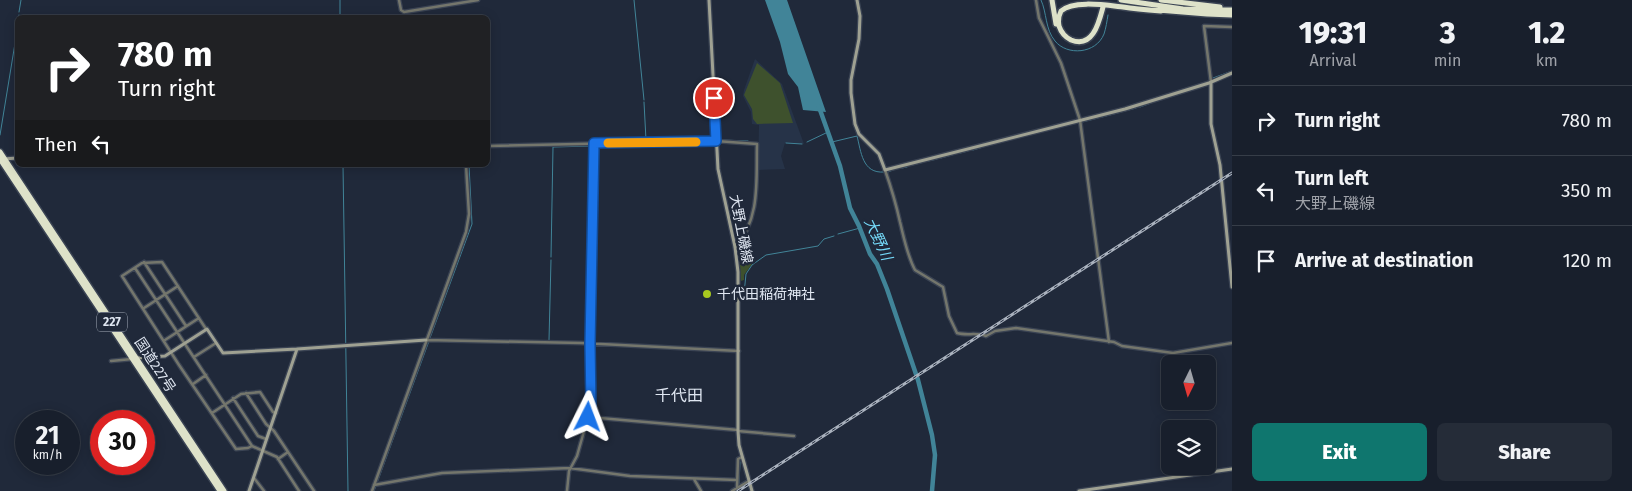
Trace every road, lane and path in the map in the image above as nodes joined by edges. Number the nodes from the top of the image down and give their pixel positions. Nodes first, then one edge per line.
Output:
1 (399, 0) edge
2 (478, 0) edge
3 (709, 0) edge
4 (857, 0) edge
5 (1036, 0) edge
6 (1052, 0) edge
7 (1103, 0) edge
8 (1120, 0) edge
9 (1161, 0) edge
10 (1232, 9) edge
11 (1161, 11) junction
12 (1232, 14) edge
13 (1232, 27) edge
14 (1232, 73) edge
15 (1211, 82) junction
16 (1080, 120) junction
17 (716, 141) junction
18 (594, 143) junction
19 (490, 146) edge
20 (0, 152) edge
21 (15, 158) edge
22 (1, 159) edge
23 (466, 167) edge
24 (885, 170) junction
25 (735, 247) junction
26 (144, 262) junction
27 (135, 267) junction
28 (178, 286) junction
29 (1232, 287) edge
30 (165, 294) junction
31 (156, 300) junction
32 (143, 308) junction
33 (199, 318) junction
34 (186, 326) junction
35 (207, 329) junction
36 (178, 332) junction
37 (426, 340) junction
38 (164, 341) junction
39 (1109, 342) junction
40 (185, 343) junction
41 (216, 343) junction
42 (1232, 343) edge
43 (590, 344) junction
44 (297, 349) junction
45 (738, 351) junction
46 (172, 352) junction
47 (194, 357) junction
48 (135, 359) junction
49 (111, 361) dead end
50 (206, 375) junction
51 (193, 384) junction
52 (246, 393) junction
53 (234, 398) junction
54 (226, 404) junction
55 (212, 413) junction
56 (276, 413) junction
57 (588, 417) junction
58 (271, 427) junction
59 (738, 431) junction
60 (794, 436) dead end
61 (267, 439) junction
62 (252, 446) junction
63 (264, 451) junction
64 (288, 452) junction
65 (742, 457) junction
66 (278, 459) junction
67 (570, 468) junction
68 (1232, 469) edge
69 (254, 478) junction
70 (694, 478) junction
71 (737, 480) junction
72 (749, 481) junction
73 (376, 485) junction
74 (737, 488) junction
75 (220, 491) edge
76 (224, 491) edge
77 (250, 491) edge
78 (264, 491) edge
79 (299, 491) edge
80 (314, 491) edge
81 (372, 491) edge
82 (567, 491) edge
83 (700, 491) edge
84 (732, 491) edge
85 (752, 491) edge
86 (1079, 491) edge

1 - 2 street
3 - 17 street, 大野上磯線
4 - 24 street
5 - 16 street
6 - 11 highway
7 - 11 highway
8 - 10 highway
9 - 10 highway
11 - 12 highway
13 - 15 street
14 - 15 street
15 - 16 street
15 - 29 street
16 - 24 street
16 - 39 street
17 - 18 street
17 - 25 street, 大野上磯線
17 - 25 street
18 - 19 street
18 - 43 street
20 - 22 highway, 国道227号 / 227
21 - 22 street
22 - 48 highway, 国道227号 / 227
23 - 37 street
24 - 39 street
25 - 45 street, 大野上磯線
26 - 27 street
26 - 28 street
26 - 30 street
27 - 31 street
27 - 32 street
28 - 30 street
28 - 33 street
30 - 31 street
30 - 34 street
31 - 32 street
31 - 36 street
32 - 38 street
33 - 34 street
33 - 35 street
34 - 36 street
35 - 40 street
35 - 41 street
36 - 38 street
36 - 40 street
37 - 43 street
37 - 44 street
37 - 73 street
38 - 46 street
39 - 42 street
40 - 46 street
40 - 47 street
41 - 44 street
41 - 47 street
43 - 45 street
43 - 57 street
44 - 56 street
45 - 59 street, 大野上磯線
46 - 48 street
46 - 51 street
47 - 50 street
48 - 49 street
48 - 75 highway, 国道227号 / 227
48 - 76 highway, 国道227号 / 227
50 - 51 street
50 - 54 street
51 - 55 street
52 - 53 street
52 - 56 street
52 - 58 street
53 - 54 street
53 - 61 street
54 - 55 street
54 - 62 street
55 - 62 street
56 - 58 street
57 - 59 street
57 - 67 street
58 - 61 street
58 - 64 street
59 - 60 street
59 - 65 street, 大野上磯線
61 - 63 street
62 - 63 street
63 - 66 street
63 - 69 street
64 - 66 street
64 - 80 street
65 - 71 street
65 - 72 street, 大野上磯線
66 - 79 street
67 - 70 street
67 - 73 street
67 - 82 street
68 - 86 street
69 - 77 street
69 - 78 street
70 - 71 street
70 - 83 street
71 - 74 street
72 - 74 street
72 - 85 street, 大野上磯線
73 - 81 street
74 - 84 street

